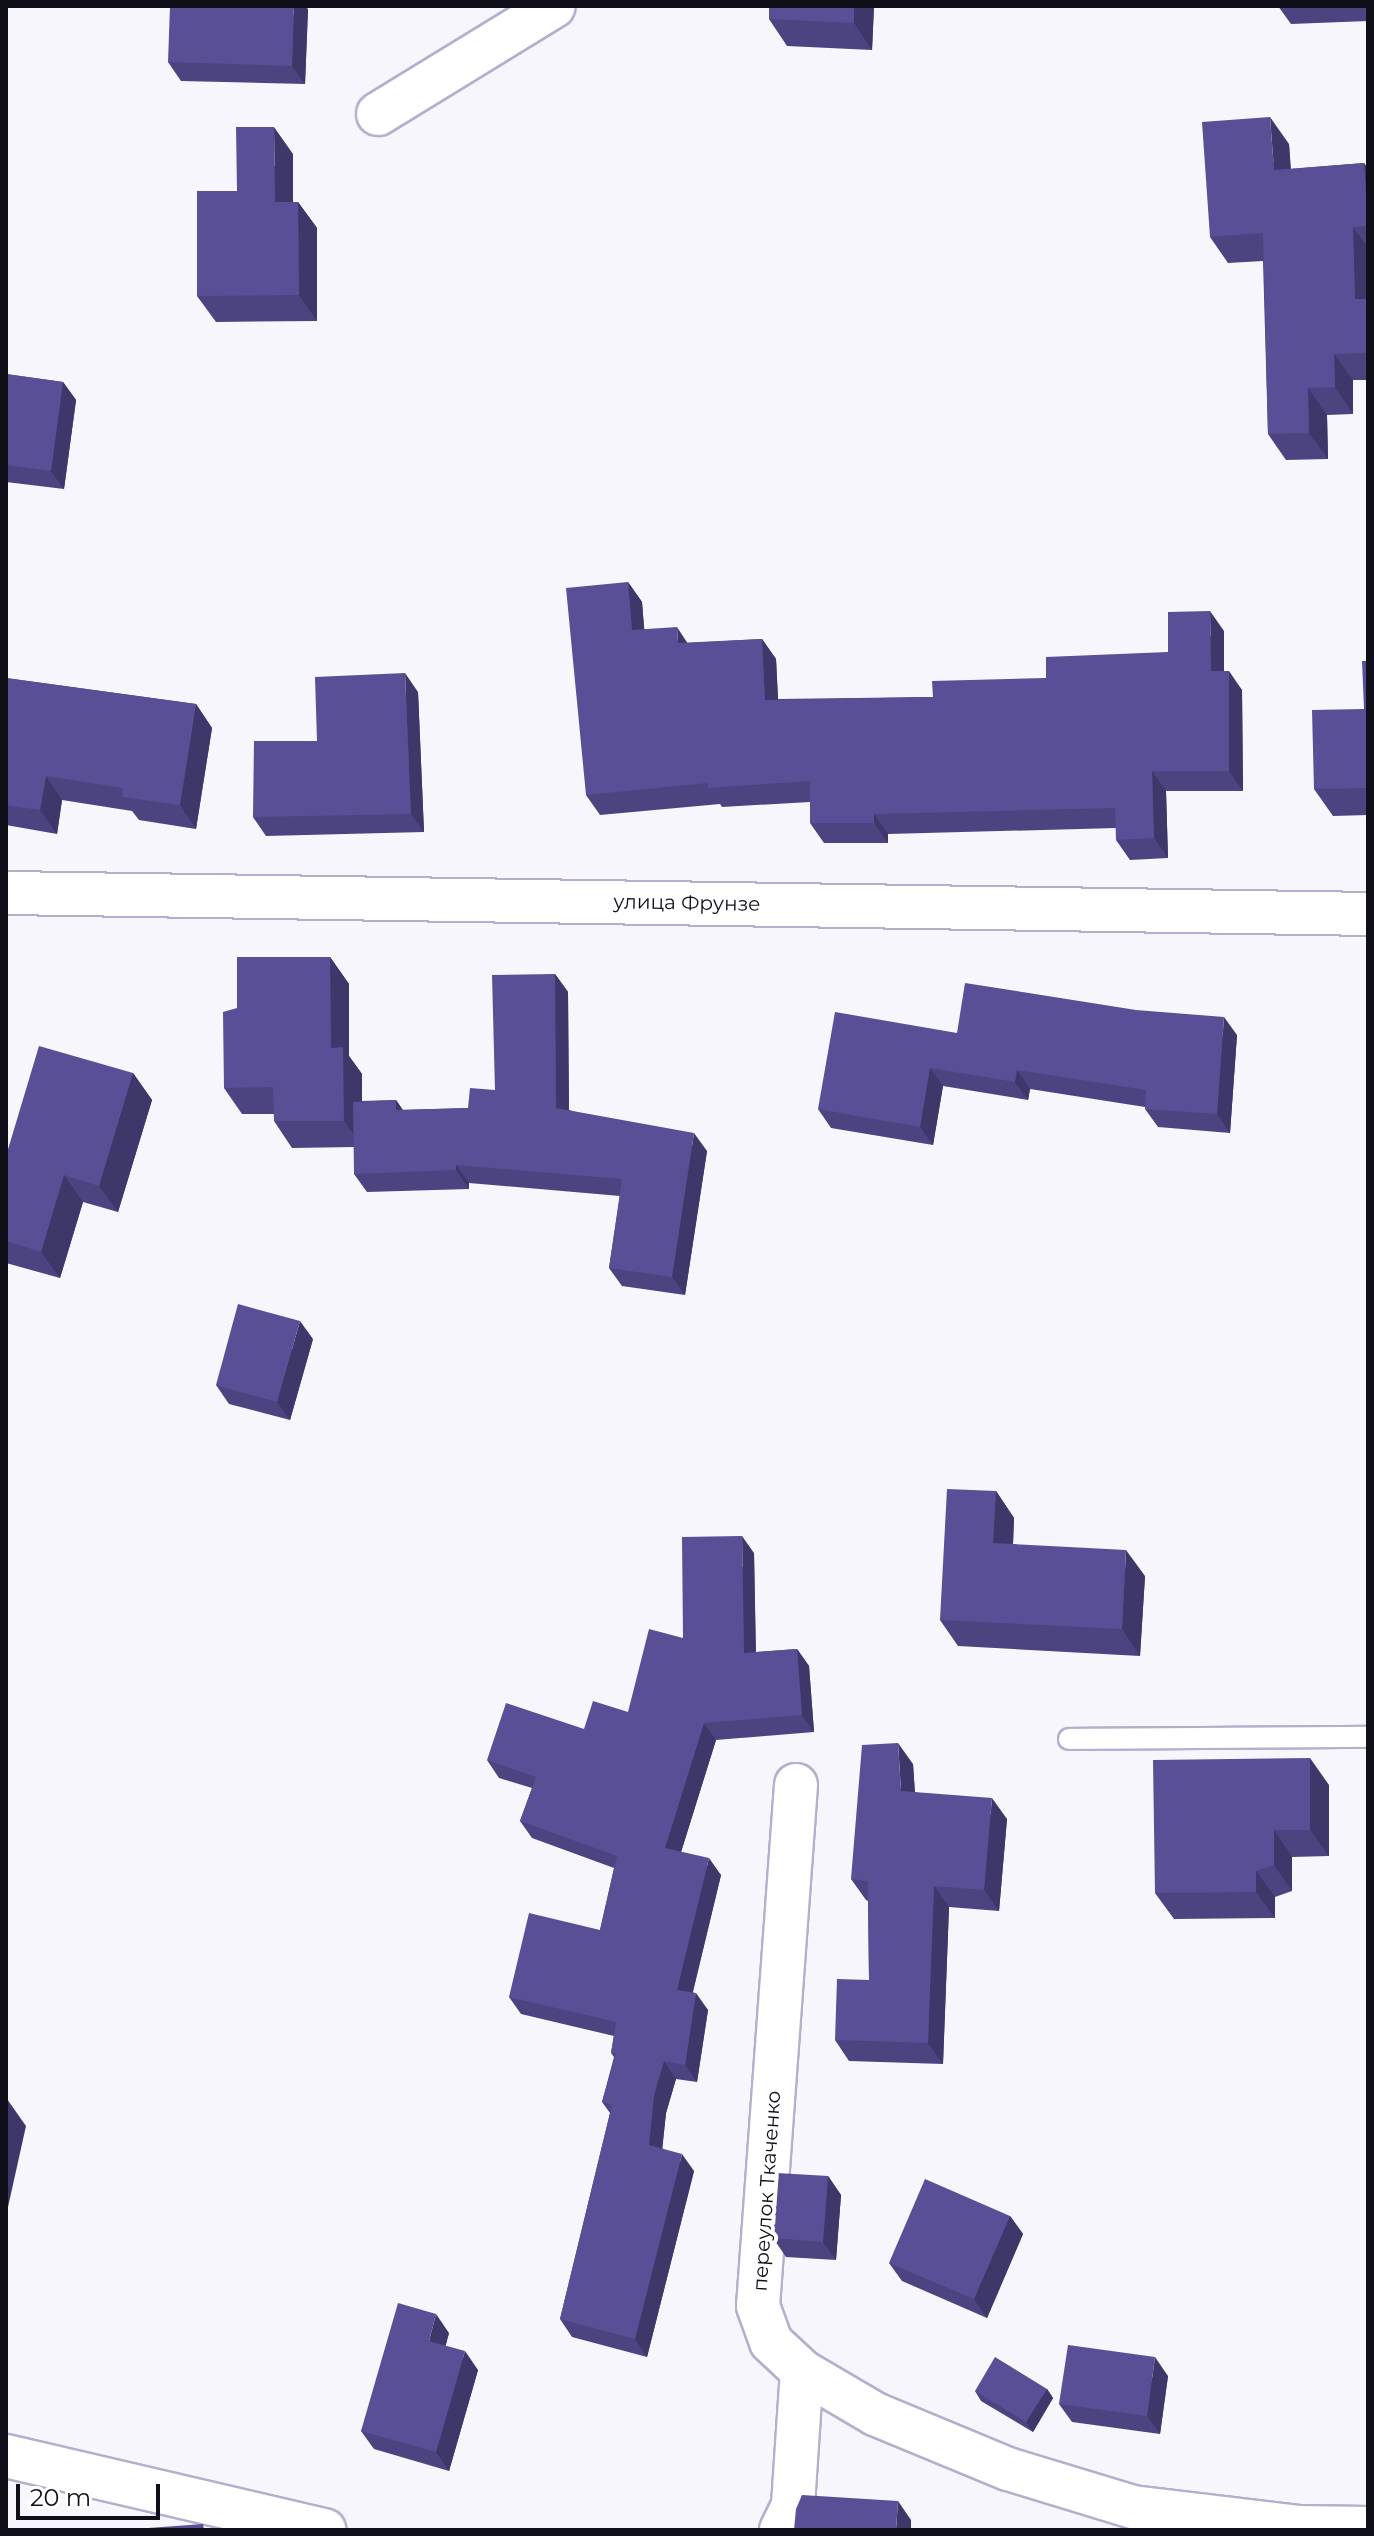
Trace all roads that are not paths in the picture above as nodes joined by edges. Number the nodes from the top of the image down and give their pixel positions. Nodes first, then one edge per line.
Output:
1 (554, 6) edge
2 (378, 114) dead end
3 (6, 893) edge
4 (1368, 914) edge
5 (1368, 1737) edge
6 (1069, 1739) dead end
7 (796, 1785) dead end
8 (802, 2371) junction
9 (6, 2456) edge
10 (1368, 2528) edge
11 (325, 2530) edge
12 (781, 2530) edge

1 - 2 street
3 - 4 street, улица Фрунзе
5 - 6 lane
7 - 8 street, переулок Ткаченко
8 - 10 street, переулок Ткаченко
8 - 12 street
9 - 11 street

